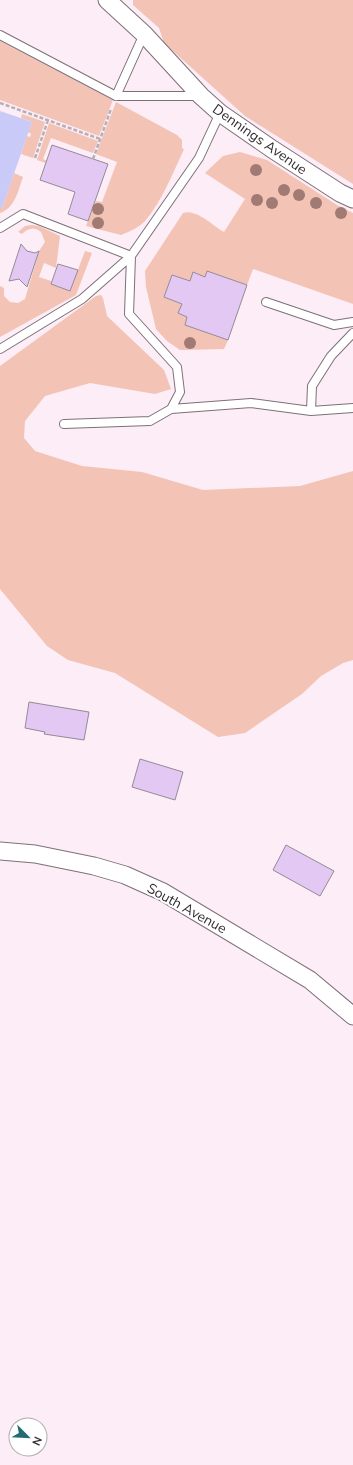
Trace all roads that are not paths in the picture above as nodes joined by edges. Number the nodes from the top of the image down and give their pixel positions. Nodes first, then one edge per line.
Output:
1 (107, 0) edge
2 (144, 34) junction
3 (0, 35) edge
4 (116, 96) junction
5 (201, 96) junction
6 (220, 113) junction
7 (353, 199) edge
8 (0, 228) edge
9 (130, 256) junction
10 (266, 302) dead end
11 (353, 322) edge
12 (353, 333) edge
13 (0, 349) edge
14 (353, 408) edge
15 (171, 409) junction
16 (311, 411) junction
17 (64, 424) dead end
18 (0, 851) edge
19 (353, 1016) edge

1 - 2 street, Dennings Avenue
2 - 4 lane
2 - 5 street, Dennings Avenue
3 - 4 lane
4 - 5 lane
5 - 6 street, Dennings Avenue
6 - 7 street, Dennings Avenue
6 - 9 lane
8 - 9 lane
9 - 13 lane
9 - 15 lane
10 - 11 lane
12 - 16 lane
14 - 16 lane
15 - 16 lane
15 - 17 lane
18 - 19 street, South Avenue

